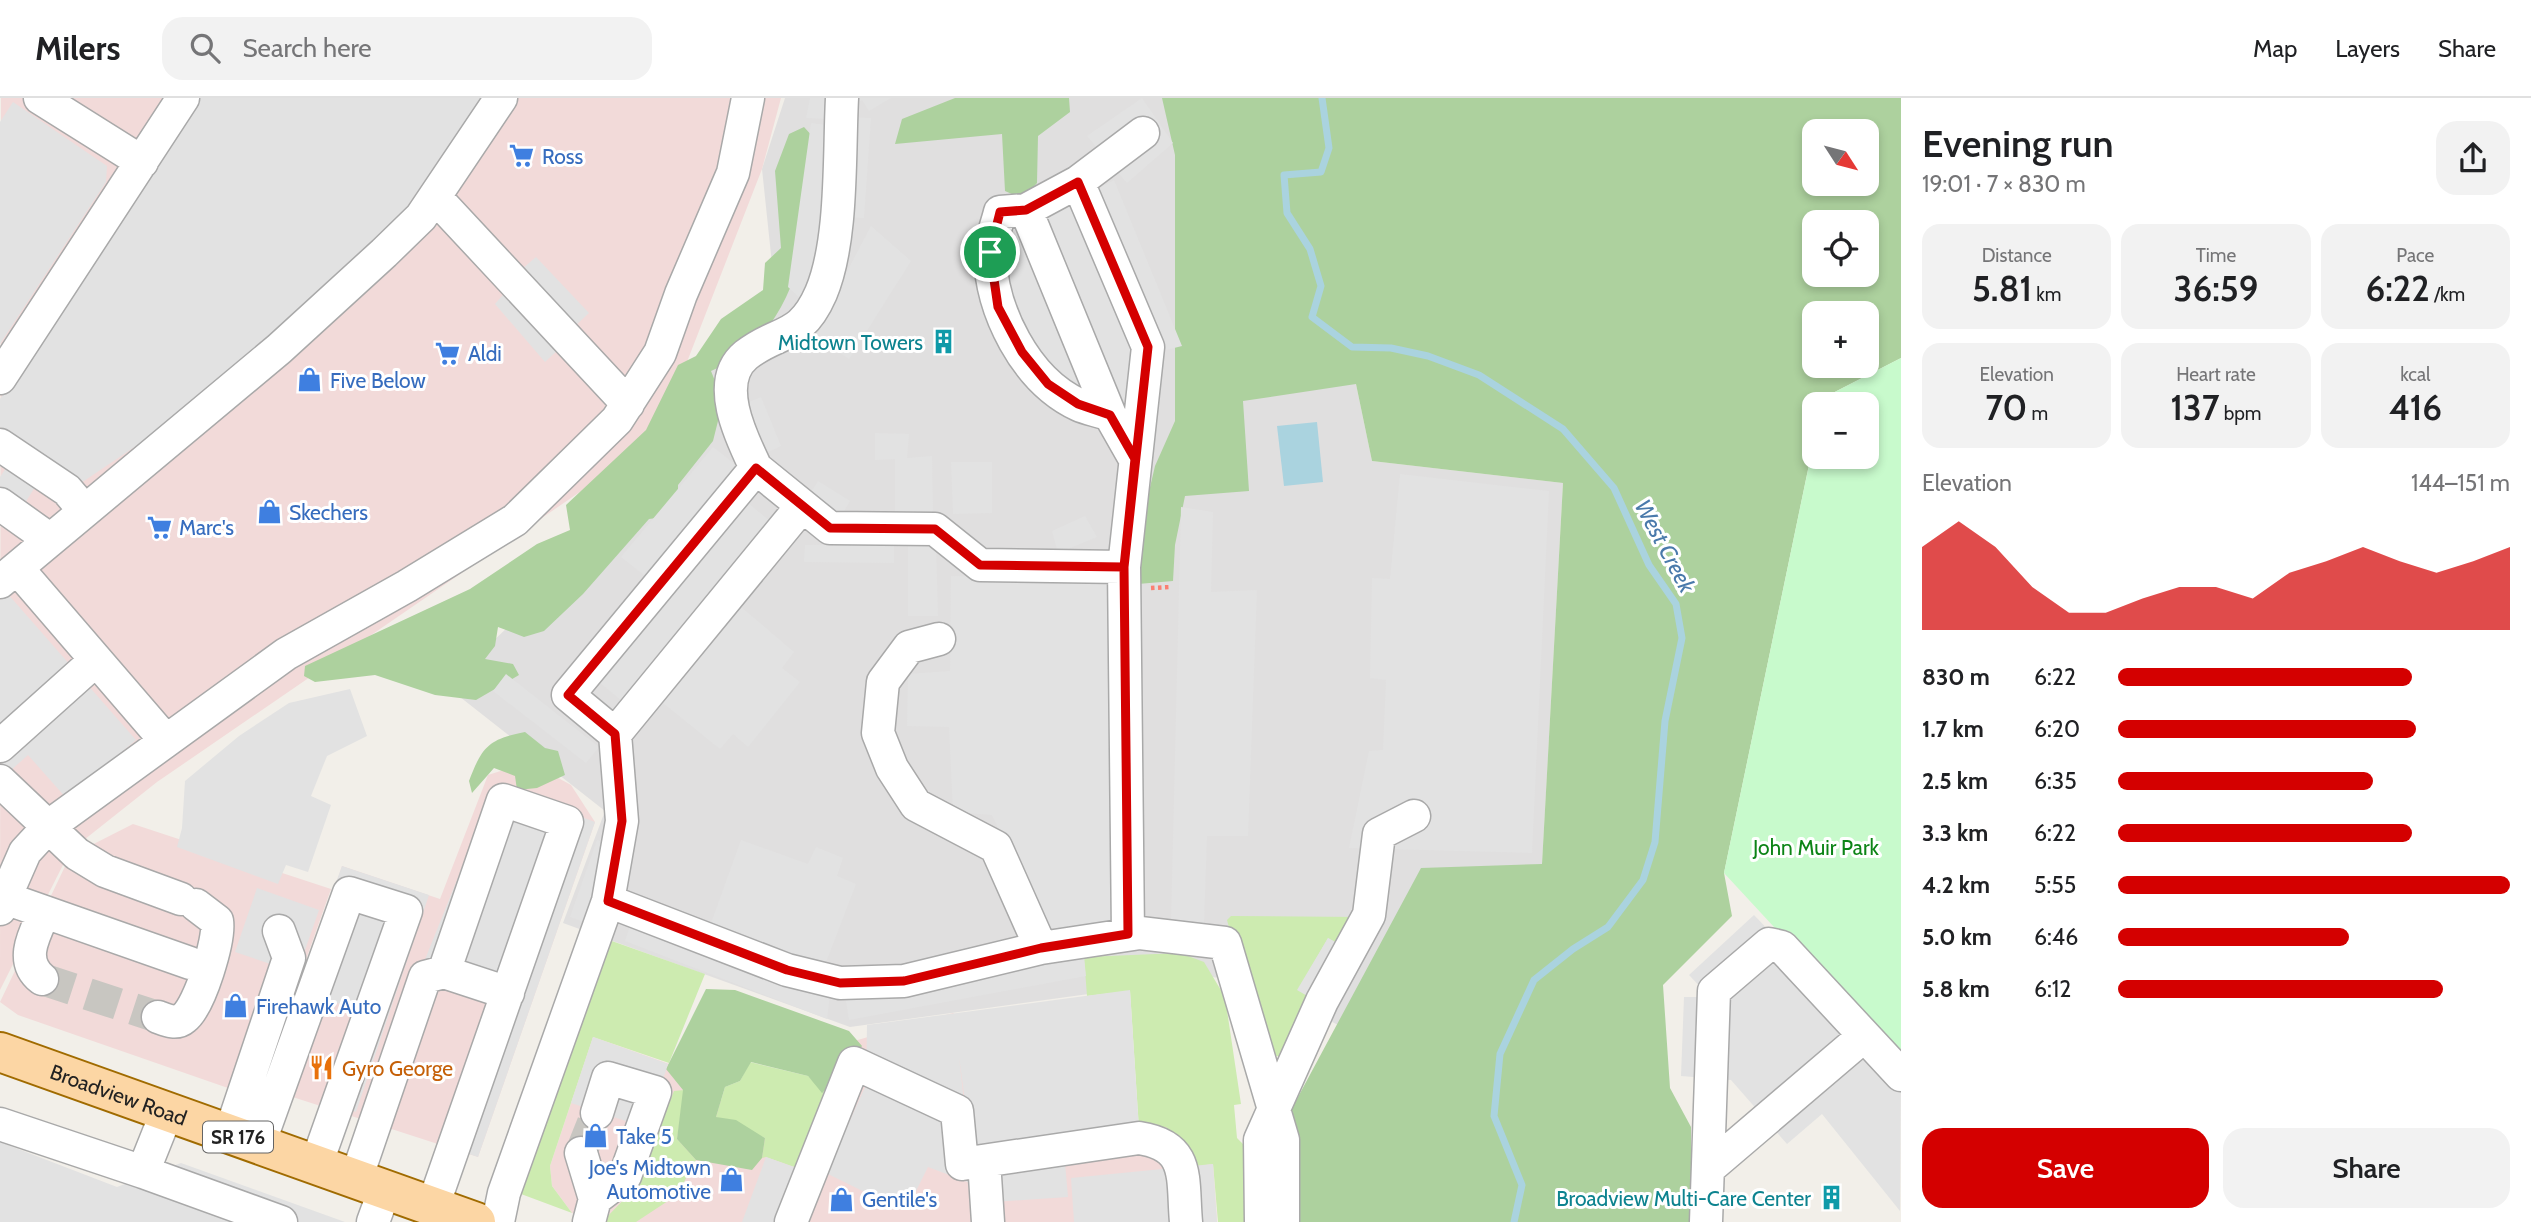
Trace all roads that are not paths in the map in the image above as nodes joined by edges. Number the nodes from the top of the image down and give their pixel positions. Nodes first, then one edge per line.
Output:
1 (40, 98) edge
2 (501, 98) edge
3 (748, 98) edge
4 (842, 98) edge
5 (173, 101) edge
6 (1143, 133) dead end
7 (142, 162) junction
8 (1078, 182) junction
9 (435, 197) junction
10 (1026, 210) junction
11 (0, 378) edge
12 (628, 404) junction
13 (1110, 415) junction
14 (0, 445) edge
15 (1135, 459) junction
16 (756, 468) junction
17 (0, 505) edge
18 (802, 506) junction
19 (84, 510) junction
20 (49, 538) junction
21 (9, 575) edge
22 (1131, 578) junction
23 (939, 639) dead end
24 (96, 660) junction
25 (615, 734) junction
26 (166, 741) junction
27 (0, 746) edge
28 (0, 781) edge
29 (1414, 816) dead end
30 (49, 826) junction
31 (608, 901) junction
32 (3, 903) edge
33 (44, 913) junction
34 (279, 931) dead end
35 (1128, 934) junction
36 (1041, 948) junction
37 (190, 963) dead end
38 (444, 972) junction
39 (42, 979) dead end
40 (508, 993) junction
41 (158, 1017) tunnel mouth
42 (1864, 1035) junction
43 (0, 1052) edge
44 (1901, 1075) edge
45 (1272, 1111) junction
46 (167, 1112) junction
47 (597, 1113) tunnel mouth
48 (0, 1124) edge
49 (244, 1139) junction
50 (581, 1153) tunnel mouth
51 (973, 1163) junction
52 (316, 1165) junction
53 (1708, 1169) junction
54 (144, 1172) junction
55 (371, 1197) edge
56 (433, 1206) junction
57 (592, 1211) edge
58 (974, 1219) edge
59 (281, 1222) edge
60 (476, 1222) edge
61 (498, 1222) edge
62 (791, 1222) edge
63 (1186, 1222) edge
64 (1261, 1222) edge
65 (1283, 1222) edge
66 (1706, 1222) edge

1 - 7 lane
2 - 9 lane
3 - 12 lane
4 - 16 lane
5 - 7 lane
6 - 8 lane
7 - 11 lane
8 - 10 lane
8 - 15 lane
9 - 12 lane
9 - 19 lane
10 - 13 lane
10 - 13 lane
12 - 26 lane
13 - 15 lane
14 - 19 lane
15 - 22 lane
16 - 18 lane
16 - 25 lane
17 - 20 lane
18 - 22 lane
18 - 25 lane
19 - 20 lane
20 - 21 lane
21 - 24 lane
22 - 35 lane
23 - 36 lane
24 - 26 lane
24 - 27 lane
25 - 31 lane
26 - 30 lane
28 - 30 lane
29 - 45 lane
30 - 32 lane
30 - 41 lane
31 - 36 lane
31 - 61 lane
32 - 33 lane
33 - 37 lane
33 - 39 lane
34 - 49 lane
35 - 36 lane
35 - 45 lane
38 - 40 lane
38 - 40 lane
38 - 55 lane
40 - 56 lane
42 - 44 lane
42 - 53 lane
42 - 53 lane
43 - 46 main road, Broadview Road / SR 176
45 - 64 lane
45 - 65 lane
46 - 49 main road, Broadview Road / SR 176
46 - 54 lane
47 - 57 lane
48 - 54 lane
49 - 52 main road, Broadview Road / SR 176
49 - 52 lane
50 - 57 lane
51 - 58 lane
51 - 62 lane
51 - 63 lane
52 - 55 main road, Broadview Road / SR 176
53 - 66 lane
54 - 59 lane
55 - 56 main road, Broadview Road / SR 176
56 - 60 main road, Broadview Road / SR 176

